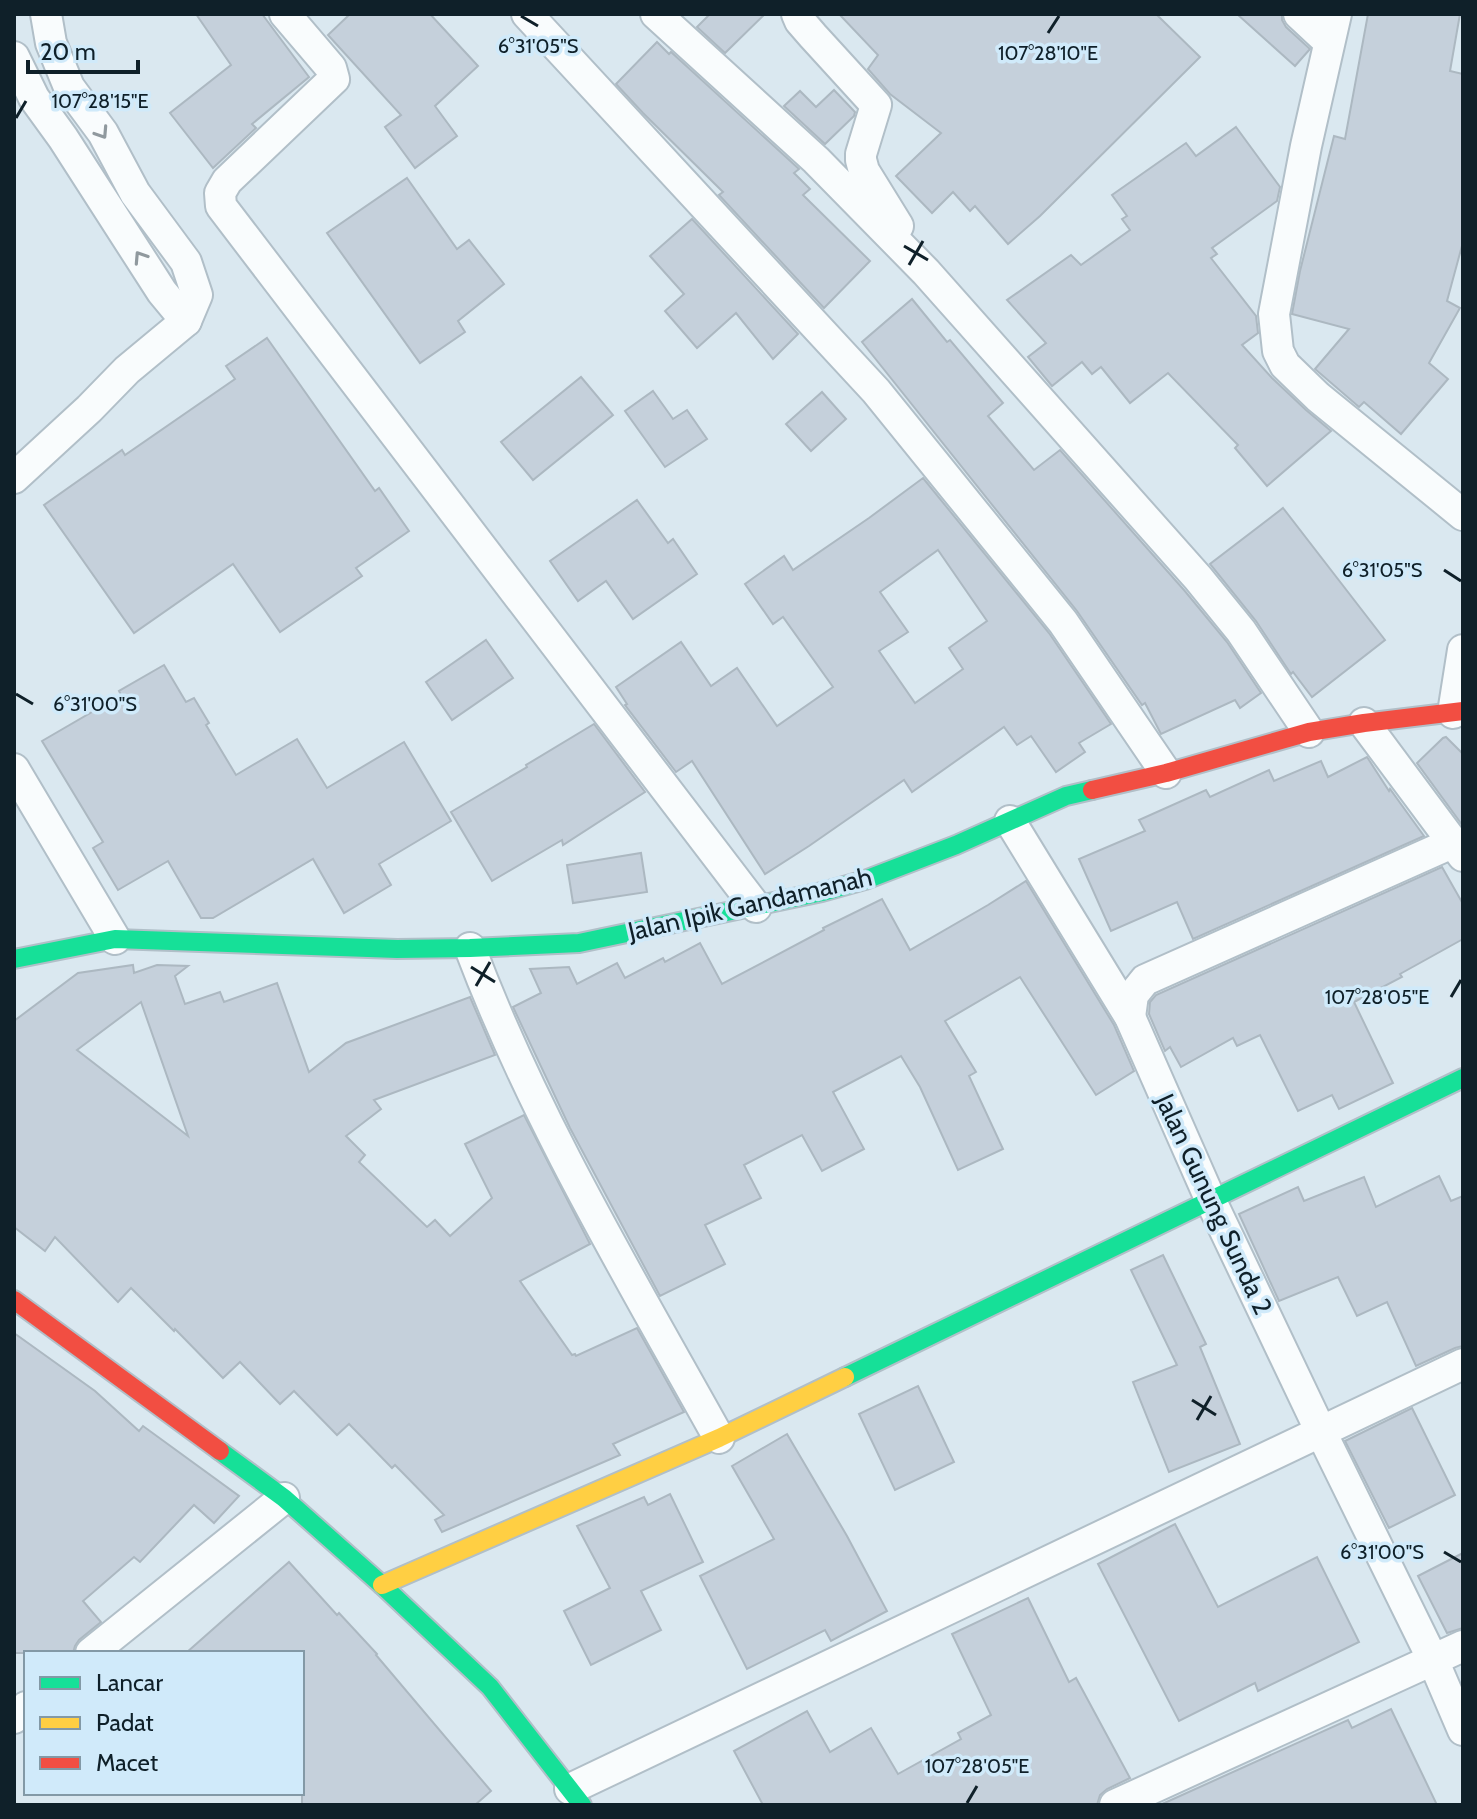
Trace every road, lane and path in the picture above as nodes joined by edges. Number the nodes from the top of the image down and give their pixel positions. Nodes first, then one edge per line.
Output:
1 (527, 14) edge
2 (656, 14) edge
3 (797, 14) edge
4 (1299, 14) edge
5 (293, 17) edge
6 (49, 28) edge
7 (1332, 28) edge
8 (14, 47) edge
9 (14, 57) edge
10 (926, 272) junction
11 (186, 321) junction
12 (14, 478) edge
13 (1463, 515) edge
14 (1463, 650) edge
15 (1458, 712) edge
16 (1364, 723) junction
17 (1309, 732) junction
18 (14, 769) edge
19 (1166, 773) junction
20 (1010, 821) junction
21 (1458, 849) edge
22 (756, 907) junction
23 (115, 939) junction
24 (470, 948) junction
25 (14, 959) edge
26 (1130, 1017) junction
27 (1463, 1078) edge
28 (1211, 1201) junction
29 (14, 1300) edge
30 (1463, 1364) edge
31 (1321, 1432) junction
32 (719, 1438) junction
33 (284, 1498) junction
34 (382, 1585) junction
35 (1463, 1646) edge
36 (93, 1651) edge
37 (1433, 1660) junction
38 (1463, 1730) edge
39 (576, 1797) edge
40 (1115, 1805) edge

1 - 19 street
2 - 10 street
3 - 10 street
4 - 7 street
5 - 22 street
6 - 8 street
6 -> 11 street
7 - 13 street
11 -> 9 street
10 - 17 street
11 - 12 street
14 - 15 street
15 - 16 street, Jalan Ipik Gandamanah
16 - 17 street, Jalan Ipik Gandamanah
16 - 21 street
17 - 19 street, Jalan Ipik Gandamanah
18 - 23 street
19 - 20 street, Jalan Ipik Gandamanah
20 - 22 street, Jalan Ipik Gandamanah
20 - 26 street, Jalan Gunung Sunda 2
21 - 26 street
22 - 24 street, Jalan Ipik Gandamanah
23 - 24 street, Jalan Ipik Gandamanah
23 - 25 street, Jalan Ipik Gandamanah
24 - 32 street
26 - 28 street, Jalan Gunung Sunda 2
27 - 28 street
28 - 31 street, Jalan Gunung Sunda 2
28 - 32 street
29 - 33 street
30 - 31 street
31 - 37 street, Jalan Gunung Sunda 2
31 - 39 street
32 - 34 street
33 - 34 street
33 - 36 street
34 - 39 street
35 - 37 street
37 - 38 street, Jalan Gunung Sunda 2
37 - 40 street

